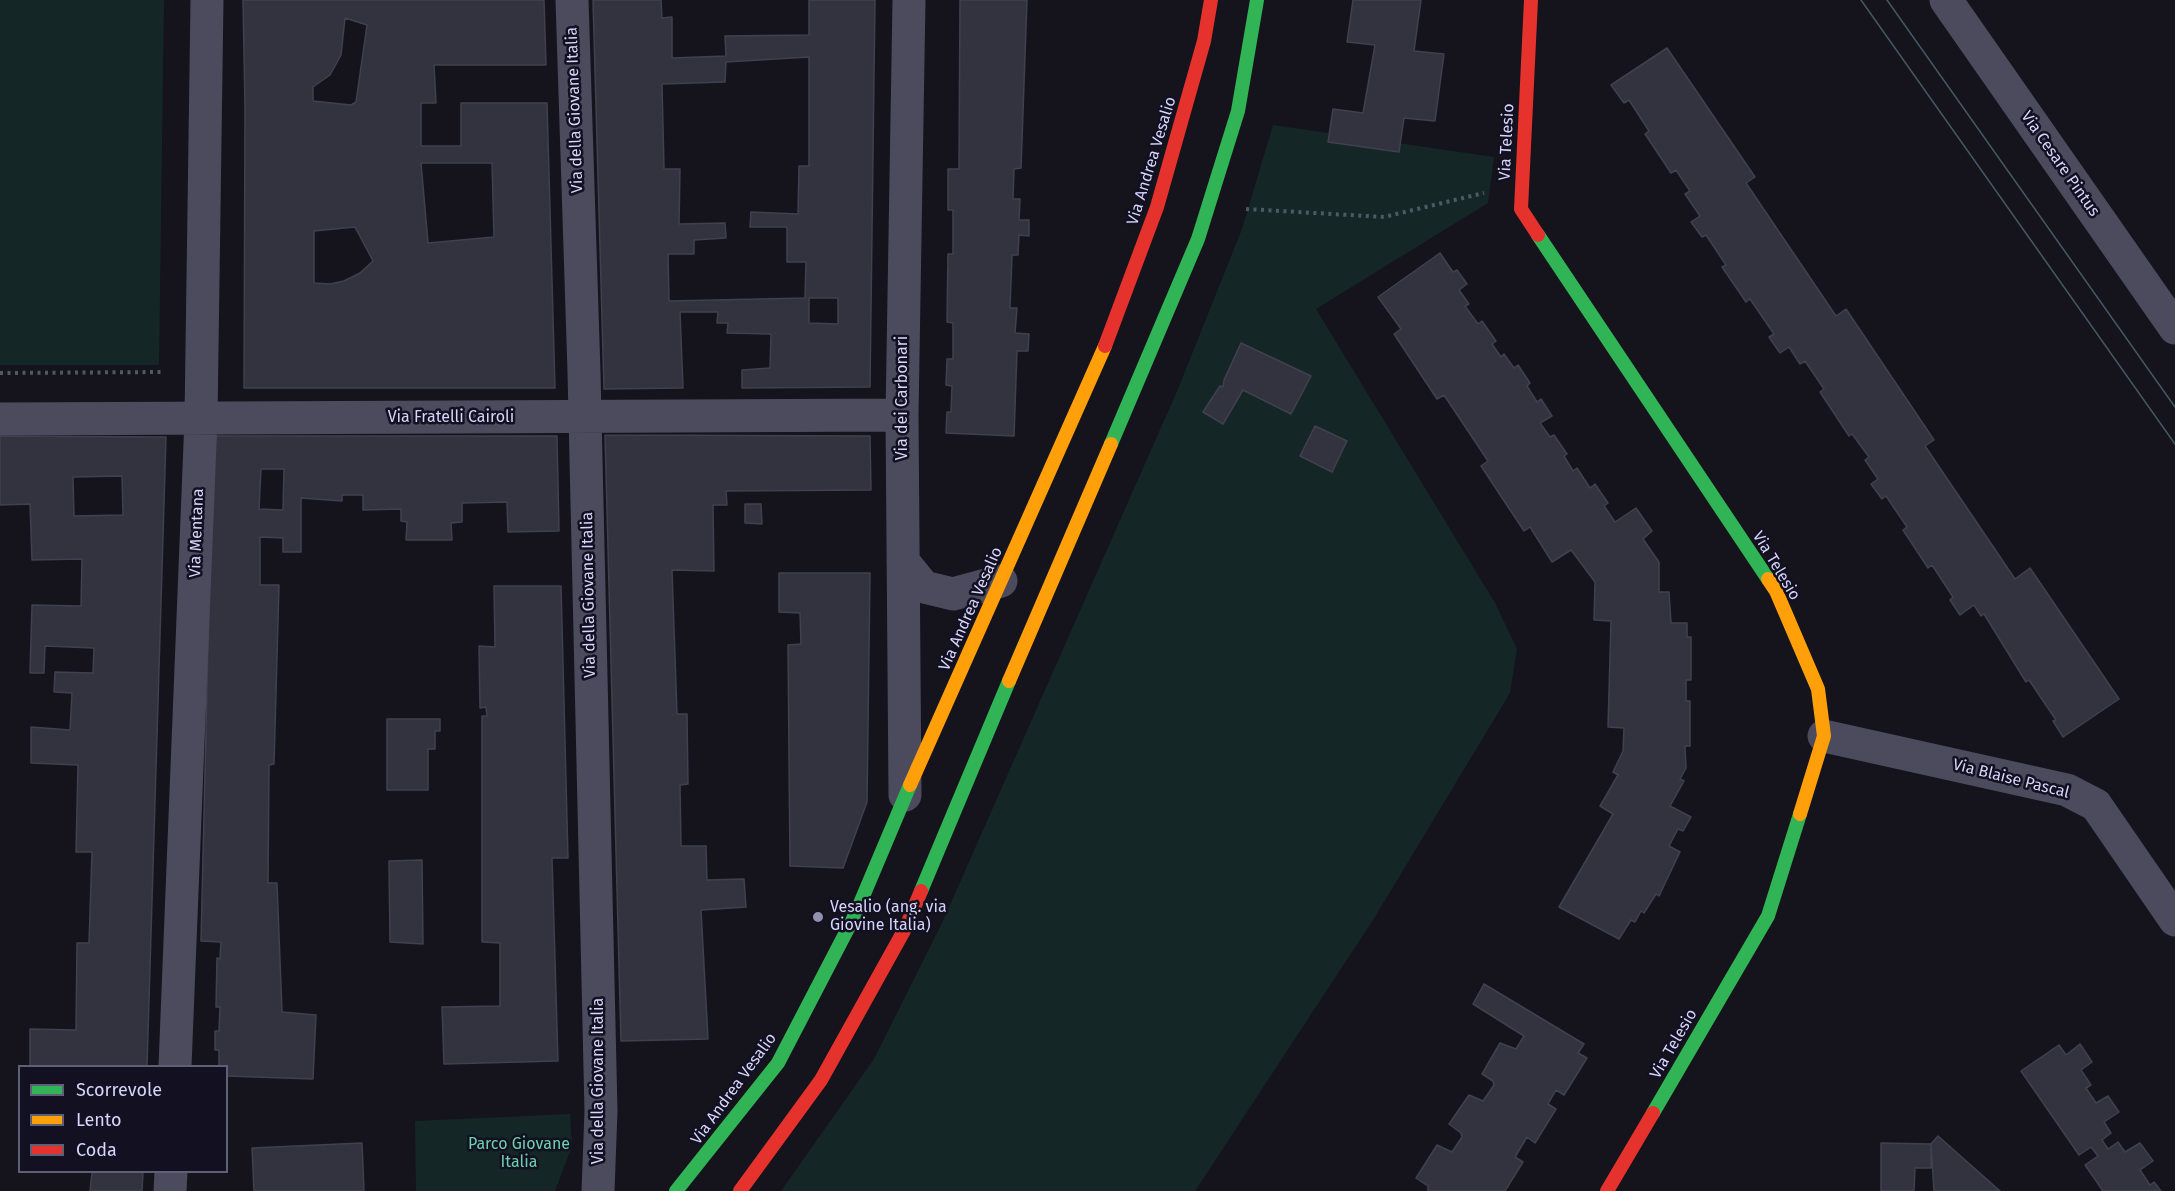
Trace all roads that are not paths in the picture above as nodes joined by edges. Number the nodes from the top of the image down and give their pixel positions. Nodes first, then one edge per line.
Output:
1 (207, 0) edge
2 (572, 0) edge
3 (909, 0) edge
4 (1211, 0) edge
5 (1257, 0) edge
6 (1531, 0) edge
7 (1946, 0) edge
8 (2175, 328) edge
9 (902, 415) junction
10 (585, 418) junction
11 (0, 419) edge
12 (201, 419) junction
13 (903, 561) junction
14 (1001, 581) junction
15 (1824, 736) junction
16 (905, 795) junction
17 (2175, 920) edge
18 (175, 1065) edge
19 (171, 1173) edge
20 (170, 1191) edge
21 (598, 1191) edge
22 (676, 1191) edge
23 (740, 1191) edge
24 (1607, 1191) edge

1 - 12 street, Via Mentana
2 - 10 street, Via della Giovane Italia
3 - 9 street, Via dei Carbonari
4 - 14 main road, Via Andrea Vesalio
5 - 23 main road
6 - 15 main road, Via Telesio
7 - 8 street, Via Cesare Pintus
9 - 10 street, Via Fratelli Cairoli
9 - 13 street, Via dei Carbonari
10 - 12 street, Via Fratelli Cairoli
10 - 21 street, Via della Giovane Italia
11 - 12 street, Via Fratelli Cairoli
12 - 18 street, Via Mentana
13 - 14 street
13 - 16 street, Via dei Carbonari
14 - 16 main road, Via Andrea Vesalio
15 - 17 street, Via Blaise Pascal
15 - 24 main road, Via Telesio
16 - 22 main road, Via Andrea Vesalio
19 - 20 street

